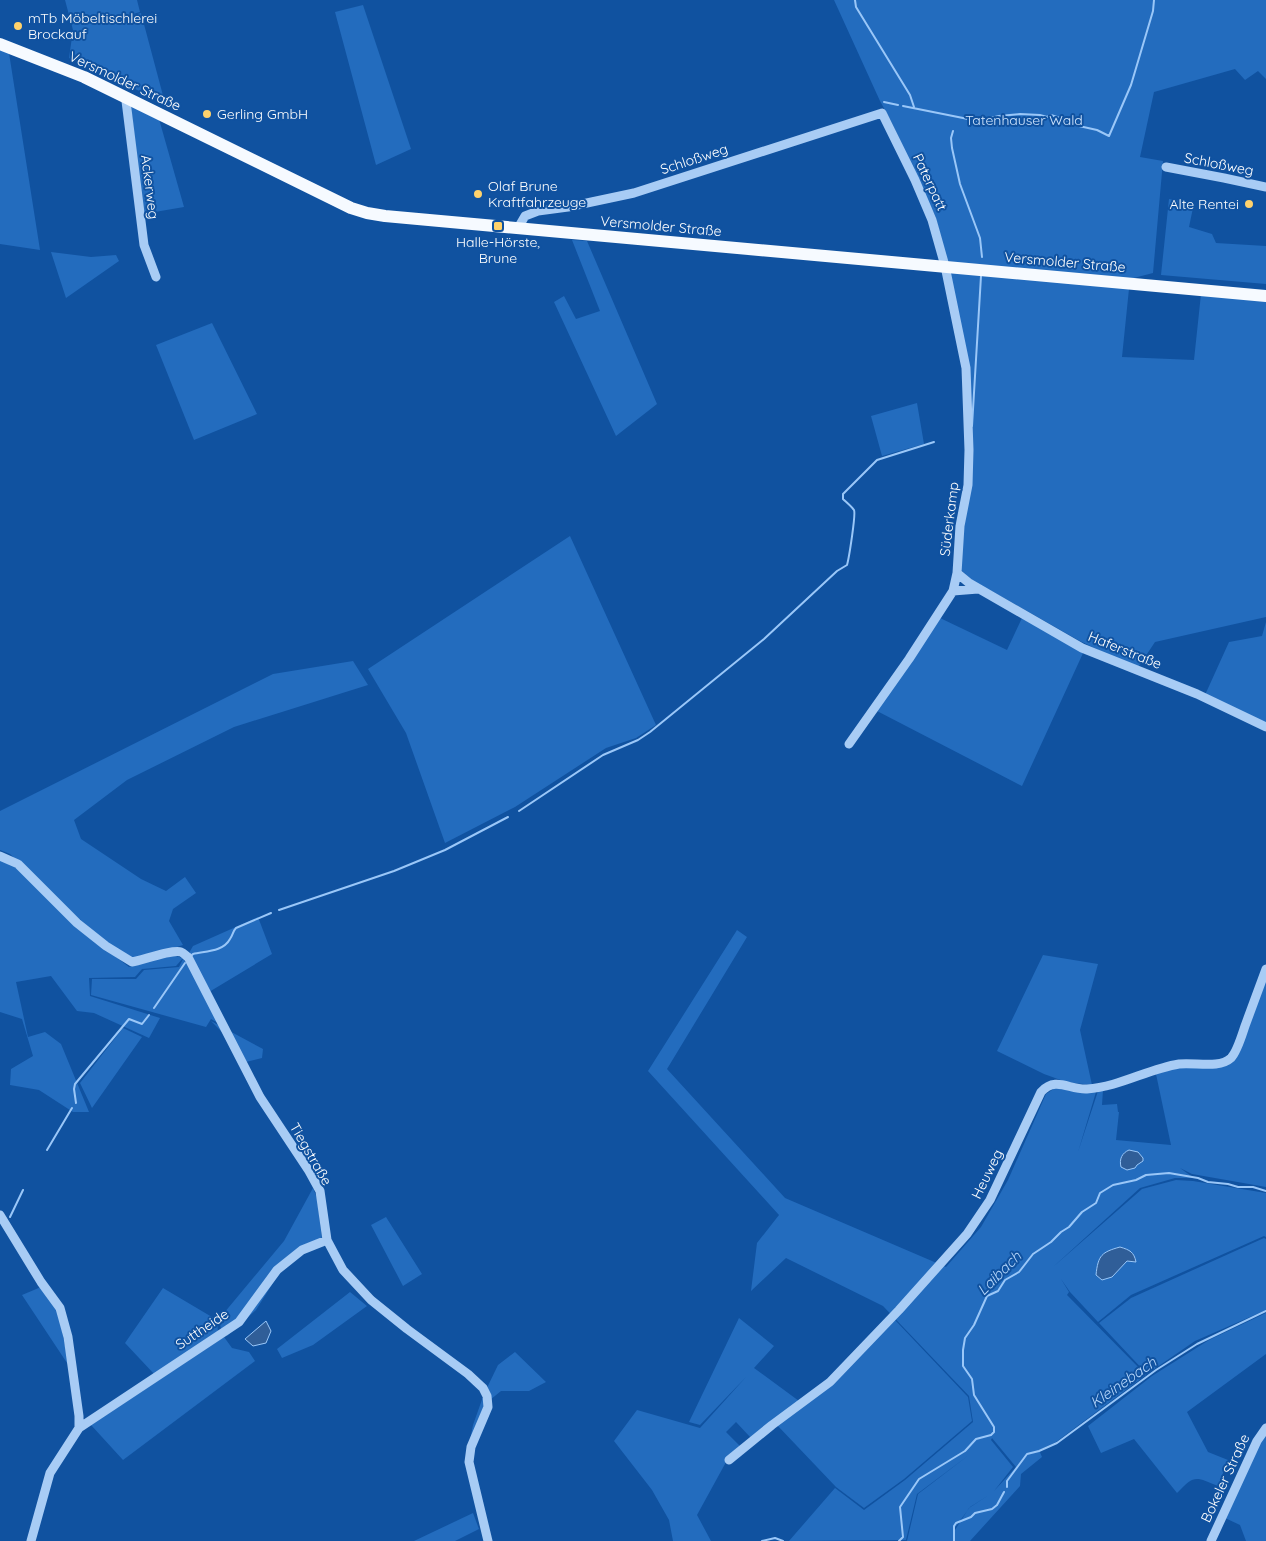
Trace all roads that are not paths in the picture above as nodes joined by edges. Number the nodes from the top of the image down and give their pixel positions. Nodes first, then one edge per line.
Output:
1 (0, 44) edge
2 (128, 98) junction
3 (882, 113) joint
4 (1166, 167) dead end
5 (1266, 187) edge
6 (518, 228) junction
7 (945, 266) junction
8 (156, 278) dead end
9 (1266, 296) edge
10 (957, 572) junction
11 (978, 589) junction
12 (953, 591) junction
13 (1266, 727) edge
14 (849, 744) dead end
15 (0, 856) edge
16 (1266, 969) edge
17 (0, 1216) edge
18 (327, 1240) junction
19 (79, 1428) junction
20 (1266, 1428) edge
21 (729, 1460) dead end
22 (31, 1541) edge
23 (488, 1541) edge
24 (1211, 1541) edge

1 - 2 main road, Versmolder Straße
2 - 6 main road, Versmolder Straße
2 - 8 street, Ackerweg
3 - 6 street, Schloßweg
3 - 7 street, Paterpatt
4 - 5 street, Schloßweg
6 - 7 main road, Versmolder Straße
7 - 9 main road, Versmolder Straße
7 - 10 street, Süderkamp
10 - 11 street, Haferstraße
10 - 12 street, Süderkamp
11 - 12 street
11 - 13 street, Haferstraße
12 - 14 street, Süderkamp
15 - 18 street, Tiegstraße
16 - 21 street, Heuweg
17 - 19 street
18 - 19 street, Suttheide
18 - 23 street, Tiegstraße
19 - 22 street, Suttheide
20 - 24 street, Bokeler Straße

